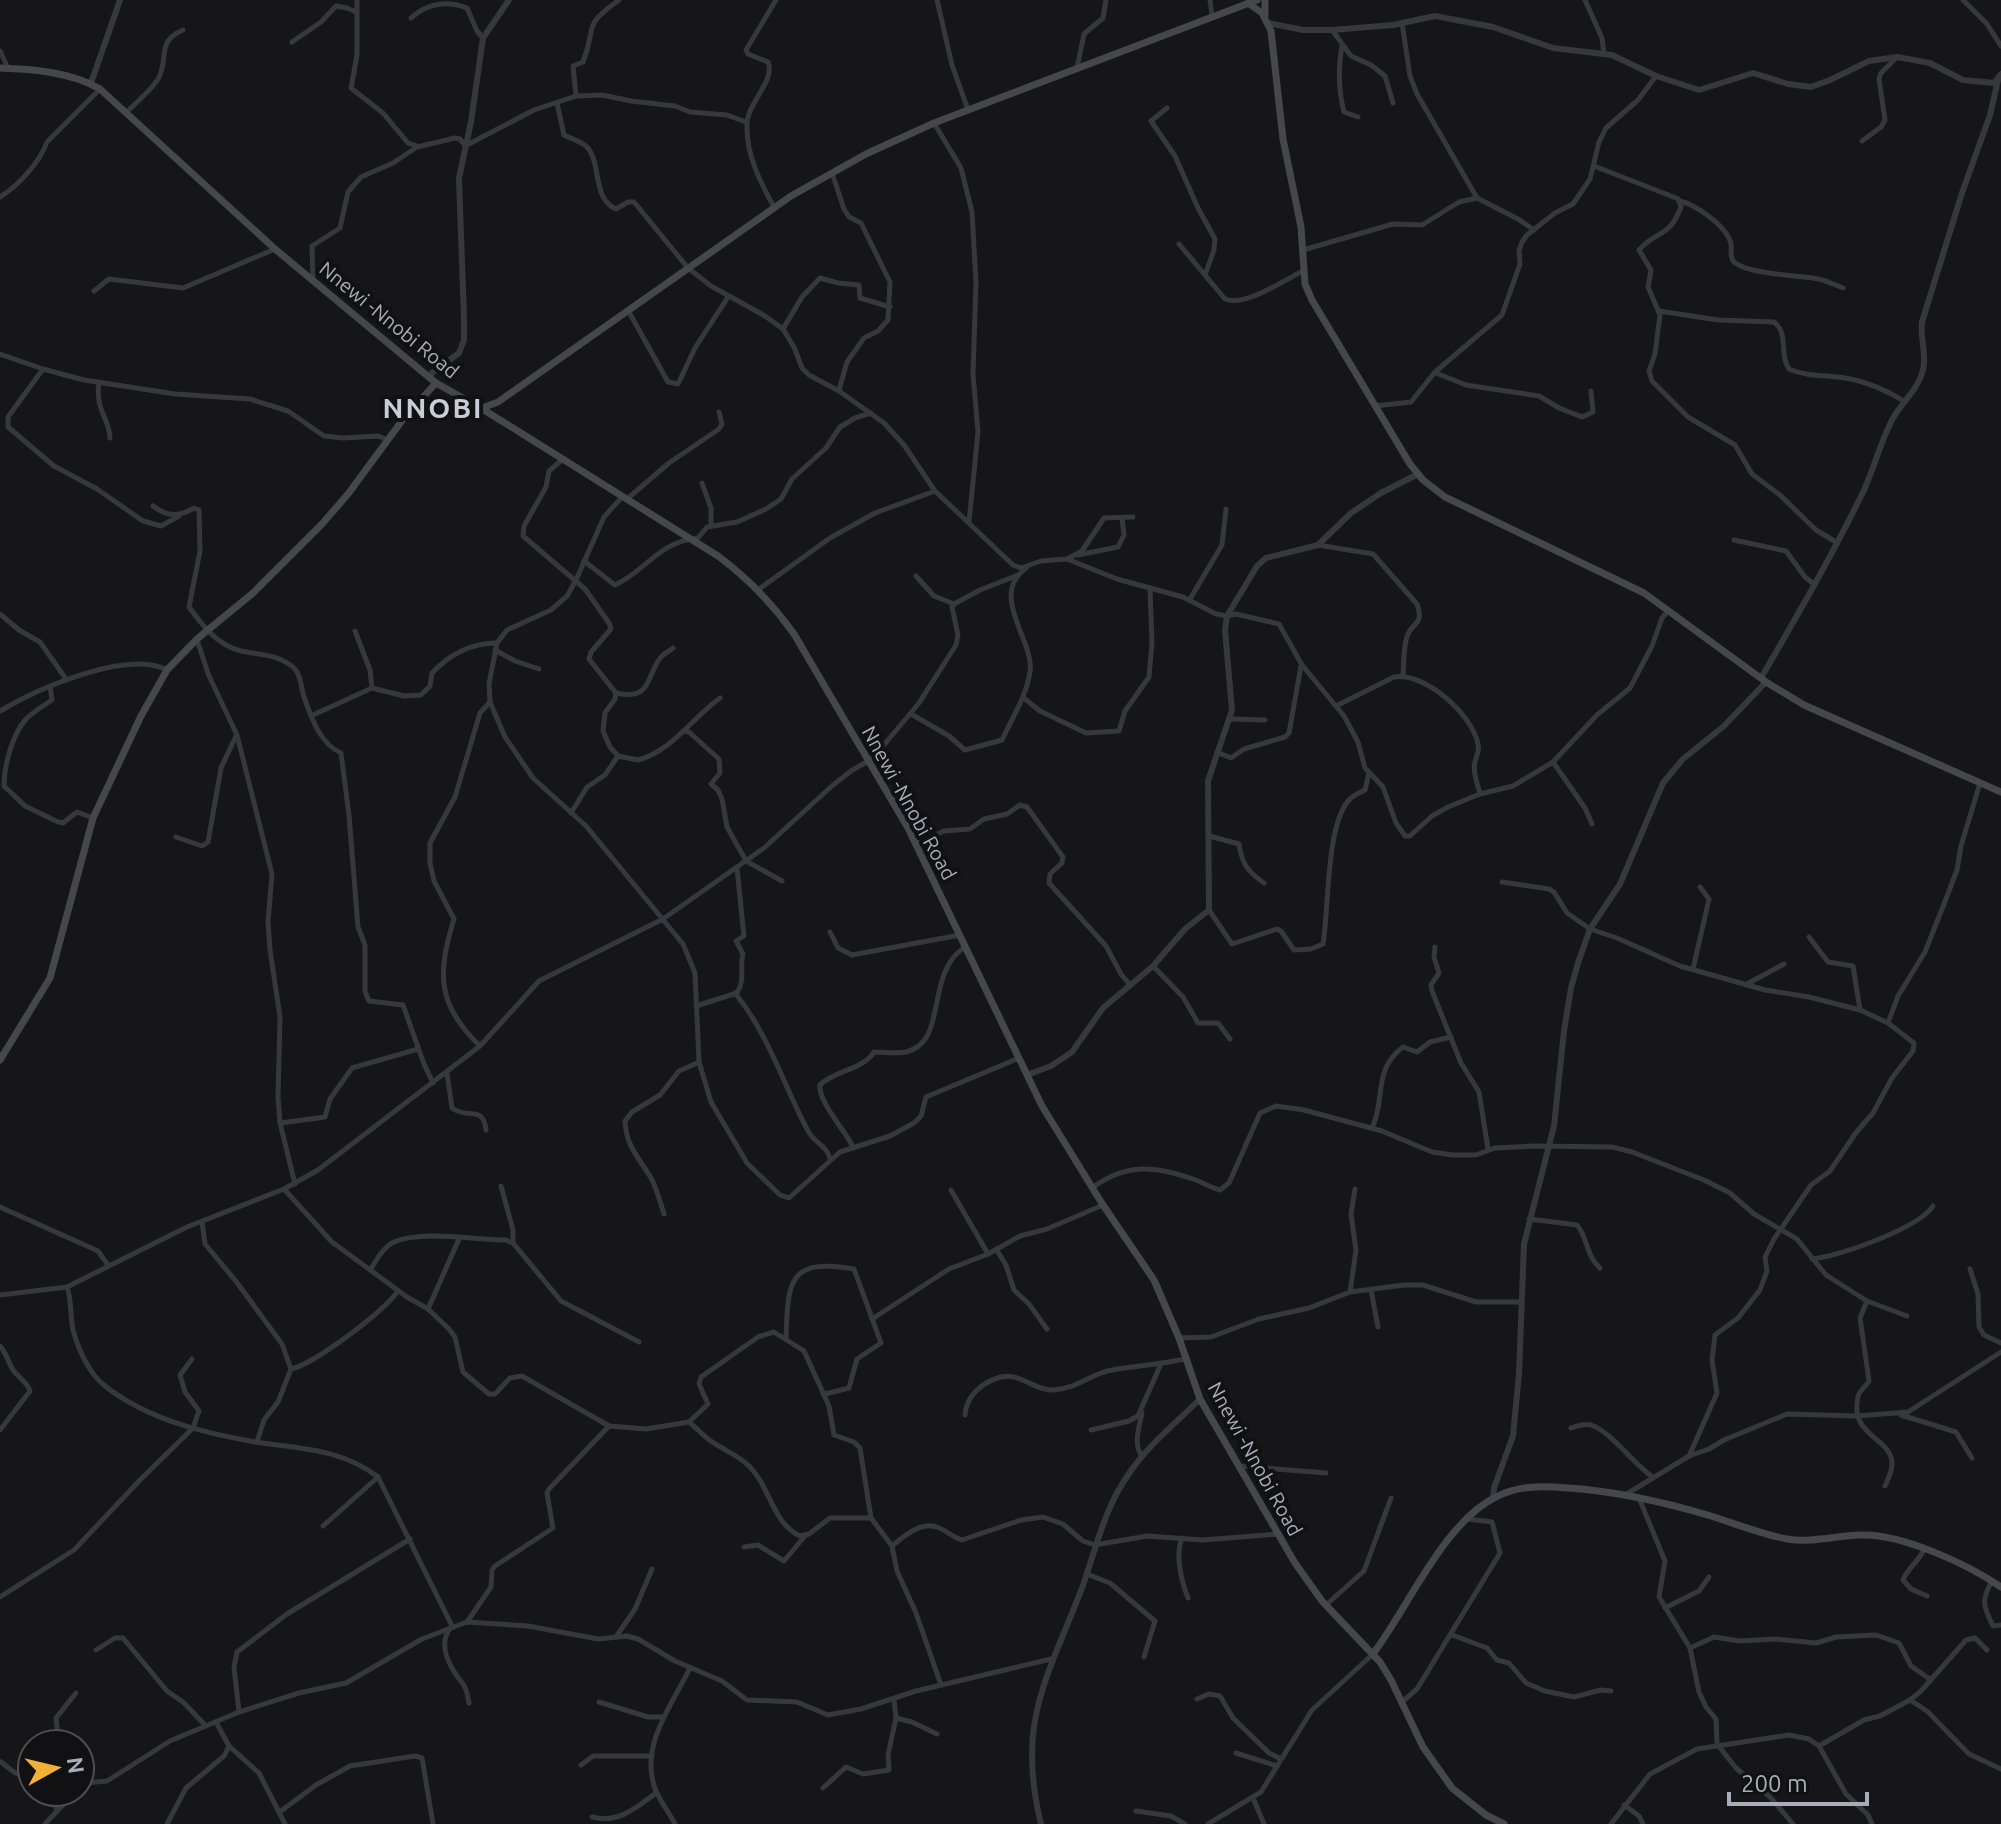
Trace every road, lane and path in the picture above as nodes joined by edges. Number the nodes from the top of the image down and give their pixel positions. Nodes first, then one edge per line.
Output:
1 (120, 0) edge
2 (357, 0) edge
3 (465, 0) edge
4 (509, 0) edge
5 (619, 0) edge
6 (776, 0) edge
7 (937, 0) edge
8 (1106, 0) edge
9 (1210, 0) edge
10 (1257, 0) edge
11 (1265, 0) edge
12 (1585, 0) edge
13 (1963, 0) edge
14 (435, 1) edge
15 (1248, 3) junction
16 (467, 8) junction
17 (356, 12) junction
18 (1212, 15) junction
19 (411, 18) dead end
20 (1266, 20) junction
21 (1402, 23) junction
22 (183, 30) dead end
23 (1332, 30) junction
24 (483, 38) junction
25 (292, 42) dead end
26 (1342, 45) junction
27 (2001, 46) edge
28 (0, 51) edge
29 (1604, 54) junction
30 (1897, 57) junction
31 (4, 68) edge
32 (1077, 68) junction
33 (1656, 76) junction
34 (1999, 77) edge
35 (91, 83) junction
36 (100, 89) junction
37 (576, 96) junction
38 (557, 103) junction
39 (1393, 103) dead end
40 (1167, 108) dead end
41 (968, 110) junction
42 (127, 112) junction
43 (1358, 117) dead end
44 (746, 122) junction
45 (934, 123) junction
46 (1862, 141) dead end
47 (465, 146) junction
48 (417, 147) junction
49 (1594, 166) junction
50 (832, 173) junction
51 (0, 197) edge
52 (1477, 198) junction
53 (1679, 201) junction
54 (774, 207) junction
55 (1534, 230) junction
56 (1179, 244) dead end
57 (275, 249) junction
58 (1302, 251) junction
59 (688, 268) junction
60 (1303, 271) junction
61 (1205, 275) junction
62 (313, 280) junction
63 (1843, 288) dead end
64 (94, 291) dead end
65 (728, 297) junction
66 (890, 307) junction
67 (1659, 311) junction
68 (629, 312) junction
69 (783, 329) junction
70 (0, 354) edge
71 (43, 369) junction
72 (1435, 372) junction
73 (428, 376) junction
74 (99, 382) junction
75 (436, 383) junction
76 (839, 391) junction
77 (1591, 391) dead end
78 (1904, 401) junction
79 (498, 402) junction
80 (1375, 406) junction
81 (482, 408) junction
82 (719, 412) dead end
83 (871, 413) junction
84 (494, 416) junction
85 (110, 438) dead end
86 (388, 440) junction
87 (564, 459) junction
88 (1418, 474) junction
89 (702, 483) dead end
90 (935, 491) junction
91 (625, 497) junction
92 (153, 506) dead end
93 (1226, 509) dead end
94 (179, 516) junction
95 (1133, 517) dead end
96 (1122, 518) junction
97 (969, 522) junction
98 (711, 526) junction
99 (690, 538) junction
100 (1734, 540) dead end
101 (1836, 542) junction
102 (1318, 545) junction
103 (1075, 556) junction
104 (1067, 559) junction
105 (584, 561) junction
106 (1027, 567) junction
107 (1018, 575) junction
108 (916, 576) dead end
109 (576, 580) junction
110 (1815, 585) junction
111 (759, 589) junction
112 (1150, 589) junction
113 (1190, 599) junction
114 (954, 604) junction
115 (1670, 609) junction
116 (0, 614) edge
117 (1227, 616) junction
118 (208, 629) junction
119 (355, 631) dead end
120 (197, 639) junction
121 (496, 646) junction
122 (673, 648) dead end
123 (1302, 665) junction
124 (539, 669) dead end
125 (167, 670) junction
126 (1403, 676) junction
127 (66, 680) junction
128 (1763, 680) junction
129 (50, 686) junction
130 (372, 688) junction
131 (616, 693) junction
132 (720, 698) dead end
133 (1025, 699) junction
134 (490, 702) junction
135 (1336, 706) junction
136 (0, 711) edge
137 (911, 714) junction
138 (313, 715) junction
139 (1231, 719) junction
140 (1265, 720) dead end
141 (683, 731) junction
142 (237, 735) junction
143 (1217, 752) junction
144 (618, 756) junction
145 (869, 761) junction
146 (1553, 762) junction
147 (1369, 773) junction
148 (1981, 782) junction
149 (2001, 792) edge
150 (1480, 794) junction
151 (571, 813) junction
152 (93, 818) junction
153 (1592, 824) dead end
154 (1209, 836) junction
155 (176, 837) dead end
156 (916, 844) junction
157 (746, 861) junction
158 (737, 867) junction
159 (782, 881) dead end
160 (1502, 882) dead end
161 (1264, 883) dead end
162 (1700, 887) dead end
163 (1209, 910) junction
164 (663, 919) junction
165 (1590, 929) junction
166 (830, 932) dead end
167 (960, 935) junction
168 (1809, 937) dead end
169 (965, 947) junction
170 (1435, 947) dead end
171 (1784, 964) dead end
172 (1153, 966) junction
173 (1693, 970) junction
174 (1747, 984) junction
175 (1130, 985) junction
176 (735, 993) junction
177 (696, 1006) junction
178 (1860, 1010) junction
179 (1888, 1023) junction
180 (1451, 1037) junction
181 (1230, 1039) dead end
182 (480, 1046) junction
183 (418, 1049) junction
184 (1, 1055) edge
185 (1019, 1058) junction
186 (699, 1062) junction
187 (447, 1073) junction
188 (1027, 1075) junction
189 (433, 1083) junction
190 (280, 1123) junction
191 (1372, 1128) junction
192 (486, 1130) dead end
193 (1549, 1146) junction
194 (853, 1147) junction
195 (1488, 1149) junction
196 (830, 1159) junction
197 (295, 1184) junction
198 (501, 1186) dead end
199 (1092, 1188) junction
200 (284, 1189) junction
201 (1355, 1189) dead end
202 (951, 1190) dead end
203 (1103, 1205) junction
204 (1933, 1206) dead end
205 (0, 1207) edge
206 (664, 1214) dead end
207 (1528, 1219) junction
208 (202, 1222) junction
209 (1783, 1229) junction
210 (459, 1239) junction
211 (513, 1243) junction
212 (996, 1249) junction
213 (988, 1254) junction
214 (1812, 1259) junction
215 (108, 1265) junction
216 (1600, 1268) dead end
217 (1970, 1269) dead end
218 (370, 1270) junction
219 (67, 1287) junction
220 (1371, 1290) junction
221 (398, 1291) junction
222 (1350, 1292) junction
223 (0, 1295) edge
224 (1867, 1301) junction
225 (1521, 1302) junction
226 (428, 1309) junction
227 (1907, 1316) dead end
228 (872, 1319) junction
229 (1378, 1327) dead end
230 (1047, 1329) dead end
231 (786, 1338) junction
232 (1179, 1338) junction
233 (639, 1342) dead end
234 (2001, 1343) edge
235 (0, 1346) edge
236 (2000, 1354) edge
237 (192, 1359) dead end
238 (1185, 1359) junction
239 (1160, 1365) junction
240 (291, 1369) junction
241 (825, 1394) junction
242 (1200, 1399) junction
243 (1142, 1412) junction
244 (965, 1415) dead end
245 (1900, 1415) junction
246 (1857, 1416) junction
247 (689, 1422) junction
248 (609, 1426) junction
249 (193, 1428) junction
250 (1571, 1428) dead end
251 (0, 1430) edge
252 (1091, 1430) dead end
253 (257, 1442) junction
254 (1689, 1456) junction
255 (1142, 1458) junction
256 (1972, 1458) dead end
257 (1239, 1466) junction
258 (1326, 1473) dead end
259 (378, 1477) junction
260 (1653, 1477) junction
261 (1885, 1486) dead end
262 (1625, 1495) junction
263 (1391, 1498) dead end
264 (1493, 1498) junction
265 (1639, 1498) junction
266 (871, 1518) junction
267 (1468, 1519) junction
268 (323, 1526) dead end
269 (1278, 1534) junction
270 (805, 1536) junction
271 (1182, 1538) junction
272 (410, 1539) junction
273 (1095, 1545) junction
274 (892, 1546) junction
275 (744, 1547) dead end
276 (1924, 1549) junction
277 (652, 1569) dead end
278 (1086, 1574) junction
279 (1709, 1577) dead end
280 (1992, 1581) junction
281 (2001, 1587) edge
282 (1927, 1596) dead end
283 (0, 1597) edge
284 (1188, 1598) dead end
285 (1326, 1605) junction
286 (1665, 1608) junction
287 (467, 1622) junction
288 (2001, 1625) edge
289 (452, 1626) junction
290 (1452, 1635) junction
291 (616, 1637) junction
292 (1690, 1648) junction
293 (96, 1650) dead end
294 (1987, 1650) dead end
295 (1373, 1654) junction
296 (1144, 1657) dead end
297 (1051, 1659) junction
298 (690, 1668) junction
299 (1931, 1680) junction
300 (941, 1685) junction
301 (1611, 1691) dead end
302 (76, 1693) dead end
303 (1197, 1699) dead end
304 (894, 1700) junction
305 (1910, 1700) junction
306 (599, 1702) dead end
307 (1402, 1702) junction
308 (469, 1703) dead end
309 (239, 1712) junction
310 (662, 1717) junction
311 (896, 1718) junction
312 (216, 1722) junction
313 (206, 1726) junction
314 (57, 1728) edge
315 (937, 1734) dead end
316 (1717, 1744) junction
317 (229, 1746) junction
318 (1819, 1746) junction
319 (1236, 1753) dead end
320 (652, 1756) junction
321 (1282, 1759) junction
322 (581, 1765) dead end
323 (1277, 1766) junction
324 (2001, 1769) edge
325 (96, 1782) edge
326 (823, 1788) dead end
327 (657, 1793) junction
328 (1253, 1798) junction
329 (1624, 1805) junction
330 (61, 1808) edge
331 (58, 1810) joint
332 (281, 1811) junction
333 (1136, 1811) dead end
334 (592, 1817) dead end
335 (45, 1824) edge
336 (167, 1824) edge
337 (285, 1824) edge
338 (433, 1824) edge
339 (675, 1824) edge
340 (1041, 1824) edge
341 (1185, 1824) edge
342 (1208, 1824) edge
343 (1264, 1824) edge
344 (1504, 1824) edge
345 (1611, 1824) edge
346 (1643, 1824) edge
347 (1793, 1824) edge
348 (1872, 1824) edge

1 - 35 street
2 - 17 street
3 - 16 street
4 - 24 street
5 - 37 street
6 - 44 street
7 - 41 street
8 - 32 street
9 - 18 street
10 - 15 main road
11 - 20 main road
12 - 29 street
13 - 27 street
14 - 16 street
14 - 19 street
15 - 18 main road
15 - 20 main road
16 - 24 street
17 - 25 street
17 - 48 street
18 - 32 main road
20 - 23 street
20 - 58 main road
21 - 23 street
21 - 29 street
21 - 52 street
22 - 42 street
23 - 26 street
24 - 47 street
26 - 39 street
26 - 43 street
28 - 31 street
29 - 33 street
30 - 33 street
30 - 34 street
30 - 46 street
31 - 35 main road, Nnewi -Nnobi Road
32 - 41 main road
33 - 49 street
34 - 78 street
35 - 36 main road, Nnewi -Nnobi Road
36 - 42 main road, Nnewi -Nnobi Road
36 - 51 street
37 - 38 street
37 - 44 street
38 - 47 street
38 - 59 street
40 - 61 street
41 - 45 main road
42 - 57 main road, Nnewi -Nnobi Road
44 - 54 street
45 - 50 main road
45 - 97 street
47 - 48 street
47 - 73 street
48 - 62 street
49 - 53 street
49 - 55 street
50 - 54 main road
50 - 66 street
52 - 55 street
52 - 58 street
53 - 63 street
53 - 67 street
54 - 59 main road
55 - 72 street
56 - 61 street
57 - 62 main road, Nnewi -Nnobi Road
57 - 64 street
58 - 60 main road
59 - 65 street
59 - 68 main road
60 - 61 street
60 - 80 main road
62 - 73 main road, Nnewi -Nnobi Road
65 - 68 street
65 - 69 street
66 - 69 street
66 - 76 street
67 - 78 street
67 - 101 street
68 - 79 main road
69 - 76 street
70 - 71 street
71 - 74 street
71 - 94 street
72 - 77 street
72 - 80 street
73 - 75 main road, Nnewi -Nnobi Road
74 - 85 street
74 - 86 street
75 - 81 main road, Nnewi -Nnobi Road
75 - 86 main road
76 - 83 street
78 - 101 street
79 - 81 main road
79 - 84 main road
80 - 88 main road
81 - 84 main road, Nnewi -Nnobi Road
82 - 91 street
83 - 90 street
83 - 98 street
84 - 87 main road, Nnewi -Nnobi Road
86 - 118 main road
87 - 91 main road, Nnewi -Nnobi Road
87 - 109 street
88 - 102 street
88 - 115 main road
89 - 98 street
90 - 97 street
90 - 111 street
91 - 99 main road, Nnewi -Nnobi Road
91 - 105 street
92 - 94 street
93 - 113 street
94 - 118 street
95 - 96 street
96 - 103 street
96 - 103 street
97 - 106 street
98 - 99 street
99 - 105 street
99 - 111 main road, Nnewi -Nnobi Road
100 - 110 street
101 - 110 street
102 - 117 street
102 - 126 street
103 - 104 street
104 - 106 street
104 - 112 street
105 - 109 street
106 - 107 street
107 - 114 street
107 - 133 street
108 - 114 street
109 - 121 street
109 - 131 street
110 - 128 street
111 - 145 main road, Nnewi -Nnobi Road
112 - 113 street
112 - 133 street
113 - 117 street
114 - 137 street
115 - 128 main road
115 - 146 street
116 - 127 street
117 - 123 street
117 - 139 street
118 - 120 main road
118 - 138 street
119 - 130 street
120 - 125 main road
120 - 142 street
121 - 124 street
121 - 130 street
121 - 134 street
122 - 131 street
123 - 135 street
123 - 143 street
125 - 127 street
125 - 152 main road
126 - 135 street
126 - 150 street
127 - 129 street
128 - 148 main road
128 - 165 street
129 - 136 street
129 - 152 street
130 - 138 street
131 - 144 street
132 - 141 street
133 - 137 street
134 - 151 street
134 - 182 street
135 - 147 street
137 - 145 street
138 - 183 street
139 - 140 street
139 - 143 street
141 - 144 street
141 - 157 street
142 - 155 street
142 - 190 street
143 - 154 street
144 - 151 street
145 - 156 main road, Nnewi -Nnobi Road
145 - 157 street
146 - 150 street
146 - 153 street
147 - 150 street
147 - 163 street
148 - 149 main road
148 - 179 street
151 - 164 street
152 - 184 main road
154 - 161 street
154 - 163 street
156 - 167 main road, Nnewi -Nnobi Road
156 - 175 street
157 - 158 street
157 - 159 street
158 - 164 street
158 - 176 street
160 - 165 street
162 - 173 street
163 - 172 street
164 - 177 street
164 - 182 street
165 - 173 street
165 - 193 street
166 - 167 street
167 - 169 main road, Nnewi -Nnobi Road
168 - 178 street
169 - 185 main road, Nnewi -Nnobi Road
169 - 194 street
170 - 180 street
171 - 174 street
172 - 175 street
172 - 181 street
173 - 174 street
174 - 178 street
175 - 188 street
176 - 177 street
176 - 196 street
177 - 186 street
178 - 179 street
179 - 209 street
180 - 191 street
180 - 195 street
182 - 187 street
183 - 189 street
183 - 190 street
185 - 188 main road, Nnewi -Nnobi Road
185 - 194 street
186 - 196 street
186 - 206 street
187 - 189 street
187 - 192 street
188 - 199 main road, Nnewi -Nnobi Road
189 - 197 street
190 - 197 street
191 - 195 street
191 - 199 street
193 - 195 street
193 - 207 street
193 - 209 street
194 - 196 street
197 - 200 street
198 - 211 street
199 - 203 main road, Nnewi -Nnobi Road
200 - 208 street
200 - 218 street
201 - 222 street
202 - 213 street
203 - 212 street
203 - 232 main road, Nnewi -Nnobi Road
204 - 214 street
205 - 215 street
207 - 216 street
207 - 225 street
208 - 215 street
208 - 240 street
209 - 214 street
209 - 254 street
210 - 211 street
210 - 218 street
210 - 226 street
211 - 233 street
212 - 213 street
212 - 230 street
213 - 228 street
214 - 224 street
215 - 219 street
217 - 234 street
218 - 221 street
219 - 223 street
219 - 249 street
220 - 222 street
220 - 225 street
220 - 229 street
221 - 226 street
221 - 240 street
222 - 232 street
224 - 227 street
224 - 246 street
225 - 264 street
226 - 248 street
228 - 231 street
228 - 241 street
231 - 241 street
231 - 247 street
232 - 238 main road, Nnewi -Nnobi Road
235 - 251 street
236 - 245 street
237 - 249 street
238 - 239 street
238 - 242 main road, Nnewi -Nnobi Road
239 - 243 street
239 - 244 street
240 - 253 street
241 - 266 street
242 - 255 street
242 - 257 main road, Nnewi -Nnobi Road
243 - 252 street
243 - 255 street
245 - 246 street
245 - 256 street
246 - 254 street
246 - 261 street
247 - 248 street
247 - 270 street
248 - 287 street
249 - 253 street
249 - 283 street
250 - 260 street
253 - 259 street
254 - 260 street
255 - 273 street
257 - 258 street
257 - 269 main road, Nnewi -Nnobi Road
259 - 268 street
259 - 272 street
260 - 262 street
262 - 264 main road
262 - 265 main road
263 - 285 street
264 - 267 main road
265 - 276 main road
265 - 286 street
266 - 270 street
266 - 274 street
267 - 290 street
267 - 295 main road
269 - 271 street
269 - 285 main road, Nnewi -Nnobi Road
270 - 275 street
271 - 273 street
271 - 284 street
272 - 289 street
272 - 309 street
273 - 274 street
273 - 278 street
274 - 300 street
276 - 280 main road
276 - 282 street
277 - 291 street
278 - 296 street
278 - 297 street
279 - 286 street
280 - 281 main road
280 - 288 street
285 - 295 main road, Nnewi -Nnobi Road
286 - 292 street
287 - 289 street
287 - 291 street
289 - 308 street
289 - 309 street
290 - 301 street
290 - 307 street
291 - 298 street
292 - 299 street
292 - 316 street
293 - 313 street
294 - 299 street
295 - 307 main road, Nnewi -Nnobi Road
295 - 321 street
297 - 300 street
297 - 340 street
298 - 304 street
298 - 310 street
299 - 305 street
300 - 304 street
302 - 314 street
303 - 321 street
304 - 311 street
305 - 318 street
305 - 324 street
306 - 310 street
307 - 344 main road, Nnewi -Nnobi Road
309 - 312 street
310 - 320 street
311 - 315 street
311 - 326 street
312 - 313 street
312 - 317 street
313 - 325 street
316 - 318 street
316 - 329 street
316 - 347 street
317 - 332 street
317 - 336 street
318 - 348 street
319 - 323 street
320 - 322 street
320 - 327 street
321 - 323 street
323 - 328 street
327 - 334 street
327 - 339 street
328 - 342 street
328 - 343 street
329 - 345 street
329 - 346 street
330 - 331 street
331 - 335 street
332 - 337 street
332 - 338 street
333 - 341 street

